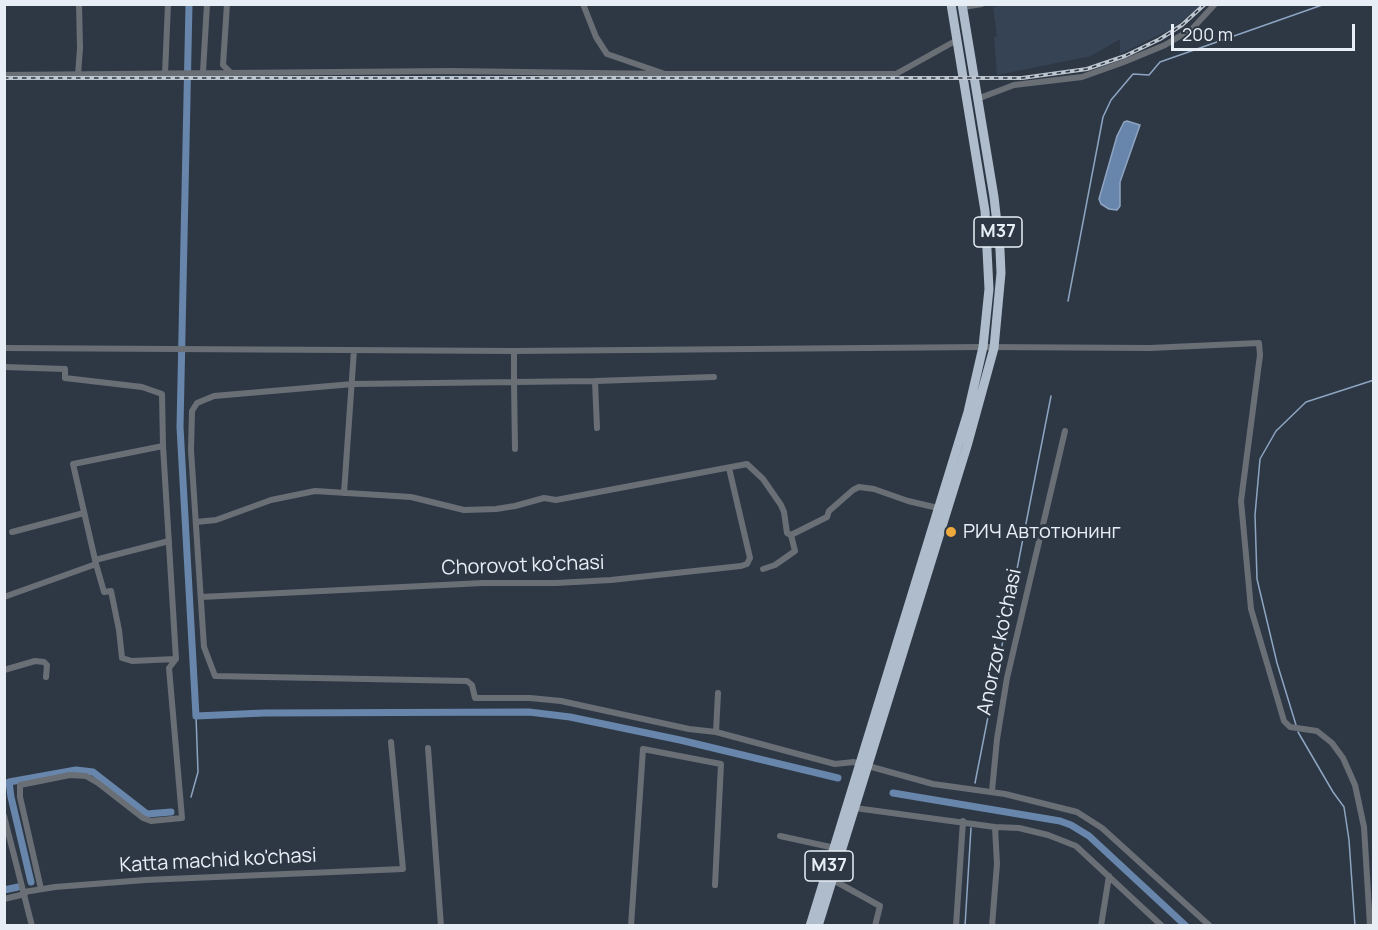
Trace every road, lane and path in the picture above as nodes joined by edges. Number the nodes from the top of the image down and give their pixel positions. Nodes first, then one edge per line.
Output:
1 (79, 4) edge
2 (168, 4) edge
3 (207, 4) edge
4 (227, 4) edge
5 (584, 4) edge
6 (951, 4) edge
7 (982, 4) edge
8 (1215, 4) edge
9 (962, 6) edge
10 (957, 40) junction
11 (203, 72) junction
12 (230, 72) junction
13 (165, 74) junction
14 (665, 74) junction
15 (4, 75) edge
16 (78, 75) junction
17 (977, 99) junction
18 (983, 347) junction
19 (4, 348) edge
20 (994, 348) junction
21 (354, 350) junction
22 (514, 351) junction
23 (4, 368) edge
24 (714, 377) dead end
25 (595, 381) junction
26 (514, 382) junction
27 (353, 384) junction
28 (597, 428) dead end
29 (1065, 431) dead end
30 (163, 446) junction
31 (515, 449) dead end
32 (729, 468) junction
33 (344, 493) junction
34 (938, 508) junction
35 (84, 513) junction
36 (196, 522) junction
37 (12, 532) dead end
38 (791, 535) junction
39 (169, 541) junction
40 (96, 562) junction
41 (764, 569) dead end
42 (4, 597) edge
43 (201, 597) junction
44 (176, 659) junction
45 (4, 670) edge
46 (46, 677) dead end
47 (718, 693) dead end
48 (716, 732) junction
49 (391, 742) dead end
50 (428, 748) dead end
51 (864, 765) junction
52 (992, 791) junction
53 (851, 807) junction
54 (4, 816) edge
55 (963, 821) junction
56 (995, 827) junction
57 (780, 836) dead end
58 (835, 848) junction
59 (1108, 876) junction
60 (832, 880) junction
61 (715, 885) dead end
62 (40, 889) junction
63 (24, 893) junction
64 (4, 898) edge
65 (33, 926) edge
66 (441, 926) edge
67 (632, 926) edge
68 (810, 926) edge
69 (818, 926) edge
70 (875, 926) edge
71 (956, 926) edge
72 (992, 926) edge
73 (1101, 926) edge
74 (1162, 926) edge
75 (1210, 926) edge
76 (1370, 926) edge

1 - 16 street
2 - 13 street
3 - 11 street
4 - 12 street
5 - 14 street
6 - 10 highway, M37
7 - 9 street
8 - 17 street
9 - 17 highway, M37
10 - 14 street
10 - 18 highway, M37
11 - 12 street
11 - 13 street
12 - 14 street
13 - 16 street
15 - 16 street
17 - 20 highway, M37
18 - 20 street
18 - 22 street
18 - 34 highway, M37
19 - 21 street
20 - 51 highway, M37
20 - 76 street
21 - 22 street
21 - 27 street
22 - 26 street
23 - 30 street
24 - 25 street
25 - 26 street
25 - 28 street
26 - 27 street
26 - 31 street
27 - 33 street
27 - 36 street
29 - 52 street, Anorzor ko'chasi
30 - 35 street
30 - 39 street
32 - 33 street
32 - 38 street
32 - 43 street, Chorovot ko'chasi
33 - 36 street
34 - 38 street
34 - 51 highway, M37
35 - 37 street
35 - 40 street
36 - 43 street
38 - 41 street
39 - 40 street
39 - 44 street
40 - 42 street
40 - 44 street
43 - 48 street
44 - 62 street
45 - 46 street
47 - 48 street
48 - 51 street
49 - 62 street, Katta machid ko'chasi
50 - 66 street
51 - 52 street
51 - 53 highway, M37
52 - 75 street
53 - 55 street
53 - 58 highway, M37
53 - 60 highway, M37
54 - 63 street
55 - 56 street
55 - 71 street
56 - 59 street
56 - 72 street
57 - 58 street
58 - 68 highway, M37
59 - 73 street
59 - 74 street
60 - 69 highway, M37
60 - 70 street
61 - 67 street
62 - 63 street, Katta machid ko'chasi
63 - 64 street, Katta machid ko'chasi
63 - 65 street

